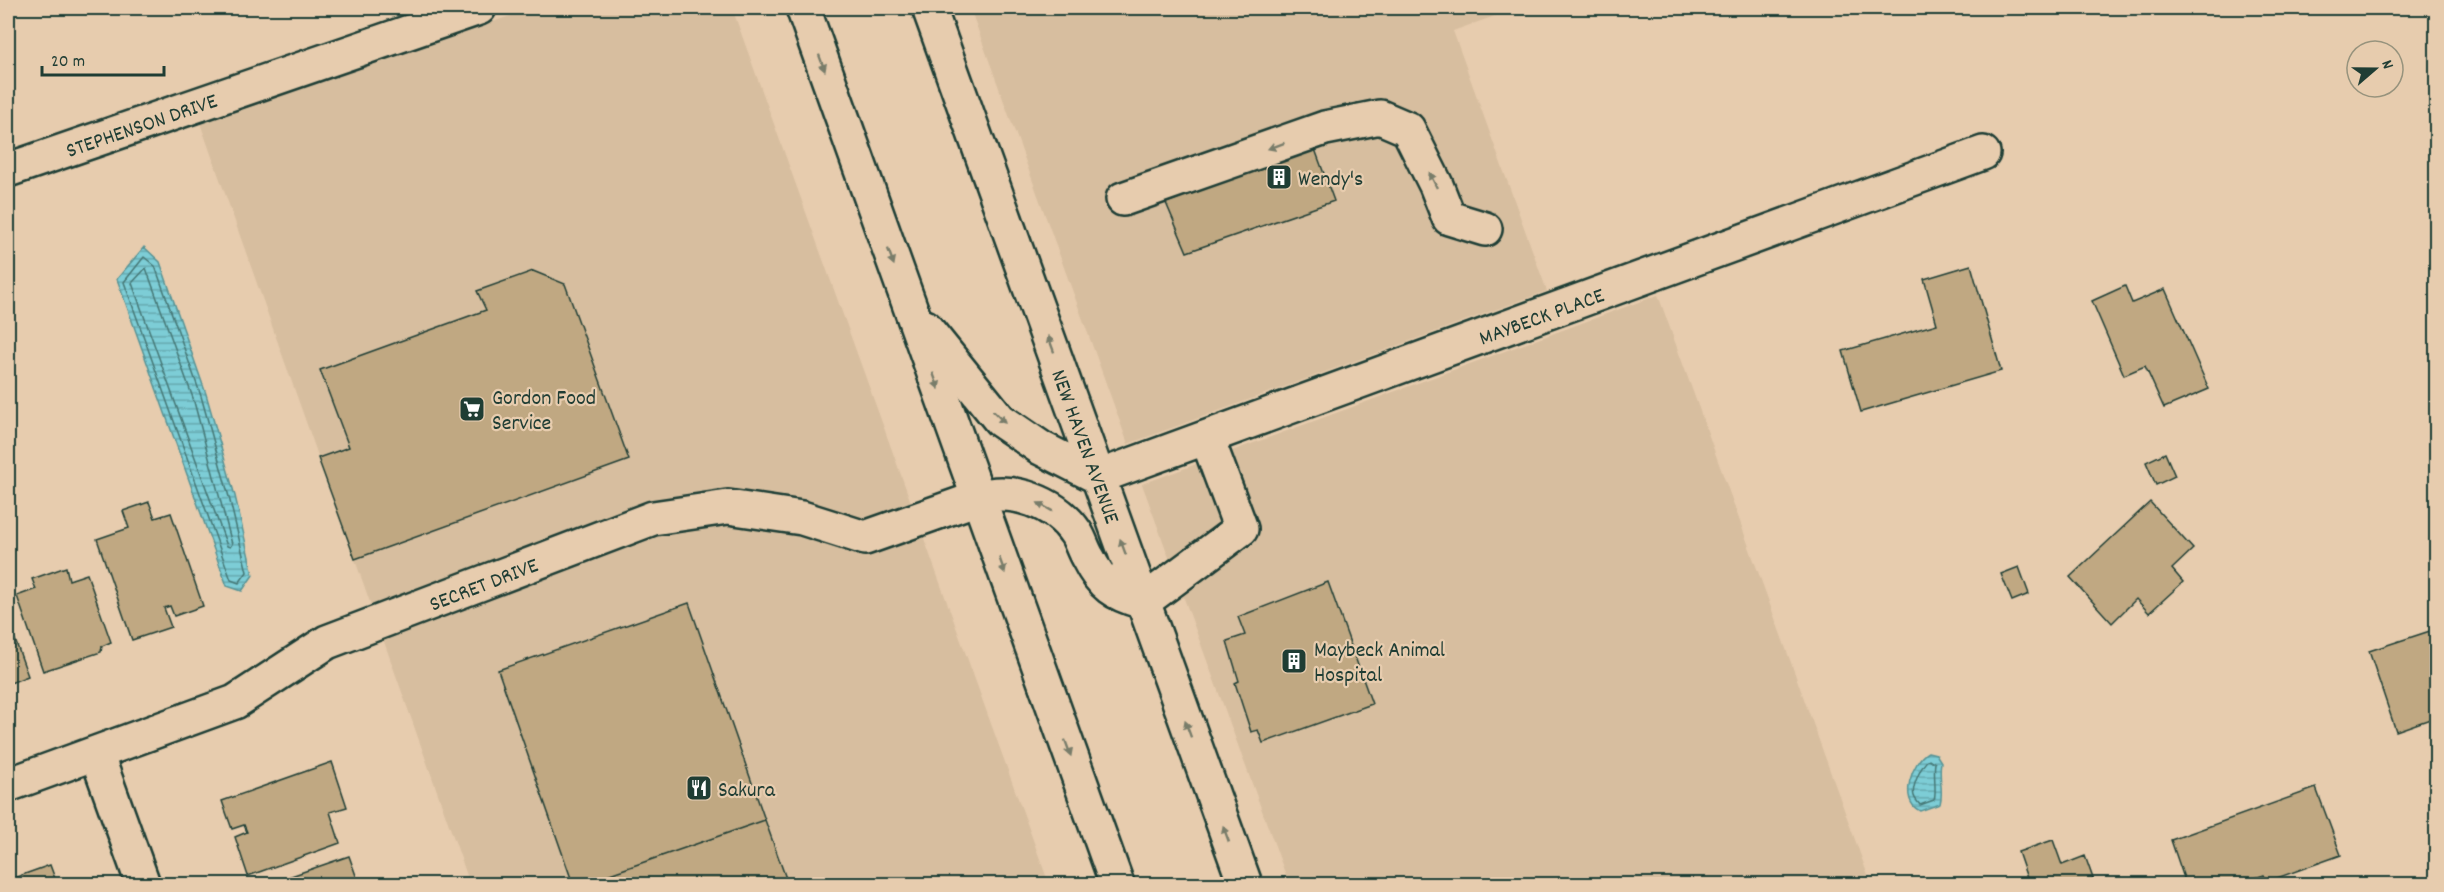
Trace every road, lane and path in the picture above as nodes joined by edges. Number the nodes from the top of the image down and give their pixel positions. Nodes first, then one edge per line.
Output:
1 (479, 8) edge
2 (803, 8) edge
3 (905, 8) edge
4 (929, 8) edge
5 (1983, 153) dead end
6 (984, 158) junction
7 (8, 170) edge
8 (1123, 199) dead end
9 (1485, 229) dead end
10 (909, 307) junction
11 (1207, 438) junction
12 (1098, 477) junction
13 (978, 498) junction
14 (1143, 602) junction
15 (96, 753) junction
16 (8, 785) edge
17 (143, 885) edge
18 (1117, 885) edge
19 (1245, 885) edge

1 - 7 street, STEPHENSON DRIVE
2 -> 10 street
3 - 6 street
4 - 6 street, NEW HAVEN AVENUE
5 - 11 street, MAYBECK PLACE
12 -> 6 street, NEW HAVEN AVENUE
9 -> 8 street
10 -> 12 street
10 -> 13 street
11 - 12 street, MAYBECK PLACE
11 - 14 street
14 -> 12 street, NEW HAVEN AVENUE
14 -> 13 street, SECRET DRIVE
13 - 15 street, SECRET DRIVE
13 -> 18 street
19 -> 14 street, NEW HAVEN AVENUE
15 - 16 street, SECRET DRIVE
15 - 17 street

